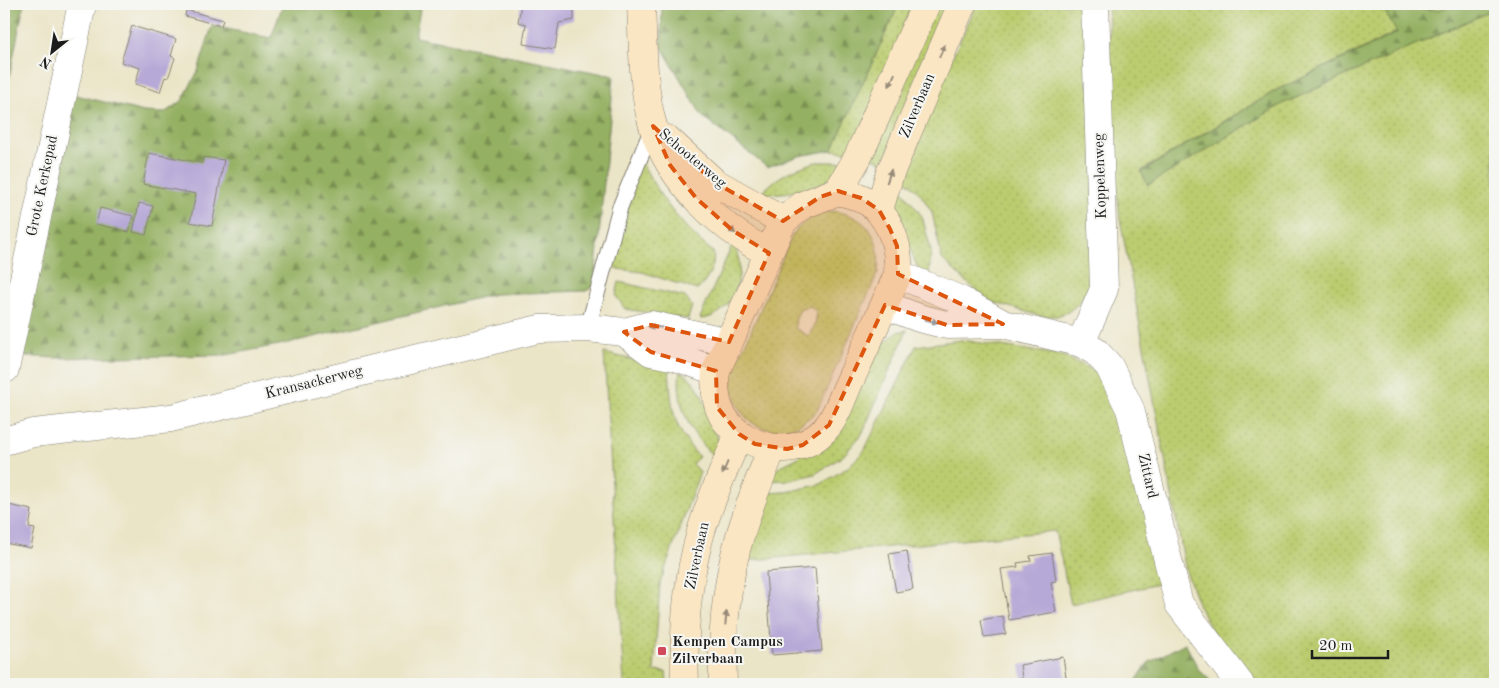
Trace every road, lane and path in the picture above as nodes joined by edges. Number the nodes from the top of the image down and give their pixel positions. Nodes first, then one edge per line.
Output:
1 (82, 4) edge
2 (641, 4) edge
3 (926, 4) edge
4 (962, 4) edge
5 (1094, 4) edge
6 (653, 126) junction
7 (838, 191) junction
8 (879, 210) junction
9 (784, 221) junction
10 (769, 253) junction
11 (898, 274) junction
12 (885, 304) junction
13 (1003, 324) junction
14 (588, 328) junction
15 (624, 332) junction
16 (729, 342) junction
17 (1081, 344) junction
18 (5, 369) dead end
19 (716, 371) junction
20 (739, 434) junction
21 (4, 441) edge
22 (772, 449) junction
23 (685, 684) edge
24 (723, 684) edge
25 (1240, 684) edge

1 - 18 street, Grote Kerkepad
2 - 6 main road, Schooterweg
3 -> 7 main road
8 -> 4 main road, Zilverbaan
5 - 17 street, Koppelenweg
6 - 9 main road, Schooterweg
6 -> 10 main road, Schooterweg
6 - 14 lane
7 - 8 main road
7 - 9 main road
8 - 11 main road
9 - 10 main road
10 - 16 main road
11 - 12 main road
11 - 13 street, Zittard
12 -> 13 street, Zittard
12 - 22 main road
13 - 17 street, Zittard
14 - 15 street, Kransackerweg
14 - 21 street, Kransackerweg
16 -> 15 street, Kransackerweg
15 - 19 street
16 - 19 main road
17 - 25 street, Zittard
19 - 20 main road
20 - 22 main road
20 -> 23 main road, Zilverbaan
24 -> 22 main road

